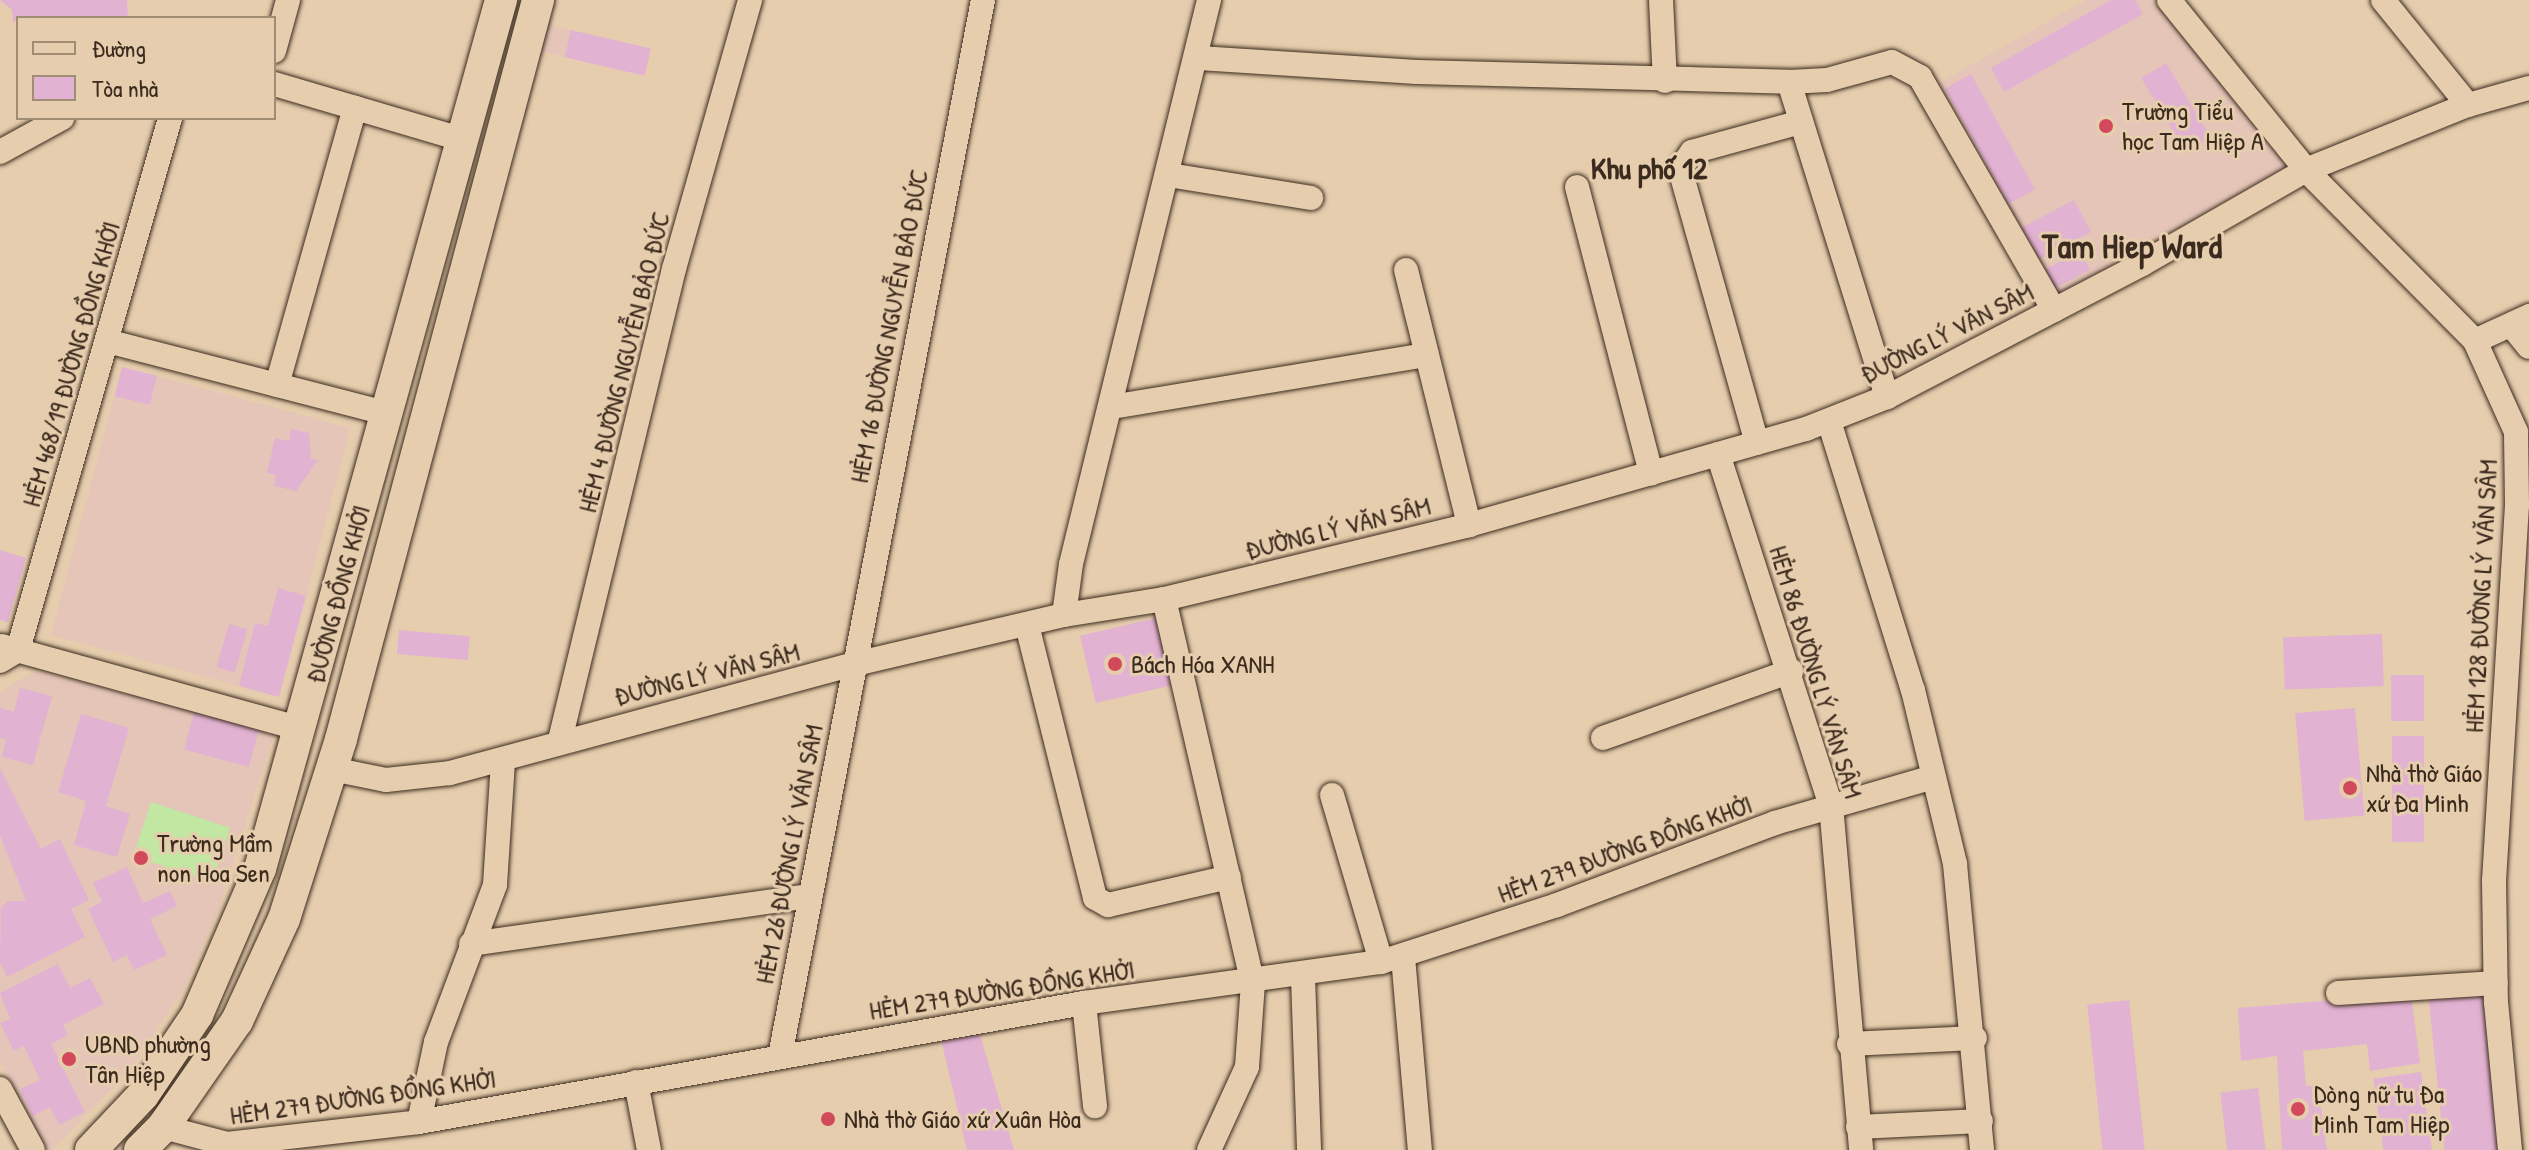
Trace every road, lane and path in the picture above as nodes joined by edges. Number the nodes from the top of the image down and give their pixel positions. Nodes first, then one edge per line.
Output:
1 (288, 0) edge
2 (501, 0) edge
3 (538, 0) edge
4 (750, 0) edge
5 (983, 0) edge
6 (1209, 0) edge
7 (1661, 0) edge
8 (2169, 0) edge
9 (2383, 0) edge
10 (276, 44) edge
11 (1199, 58) junction
12 (1665, 81) junction
13 (1789, 82) junction
14 (276, 85) edge
15 (2529, 88) edge
16 (2468, 105) junction
17 (355, 108) junction
18 (58, 120) edge
19 (169, 120) edge
20 (1801, 122) junction
21 (461, 139) junction
22 (0, 152) edge
23 (2306, 170) junction
24 (1169, 175) junction
25 (1577, 187) dead end
26 (1311, 198) dead end
27 (1406, 270) dead end
28 (2054, 310) junction
29 (2520, 320) edge
30 (107, 341) junction
31 (2475, 341) junction
32 (2529, 347) edge
33 (1427, 355) junction
34 (277, 385) junction
35 (1887, 397) junction
36 (1112, 407) junction
37 (385, 413) junction
38 (1829, 421) junction
39 (1757, 443) junction
40 (1718, 454) junction
41 (1651, 474) junction
42 (1469, 525) junction
43 (1164, 599) junction
44 (1064, 615) junction
45 (1027, 625) junction
46 (6, 652) edge
47 (855, 664) junction
48 (1791, 671) junction
49 (302, 729) junction
50 (1603, 738) dead end
51 (560, 740) junction
52 (336, 754) junction
53 (503, 760) junction
54 (294, 761) junction
55 (1933, 777) junction
56 (1332, 795) dead end
57 (1831, 805) junction
58 (1229, 877) junction
59 (809, 896) junction
60 (471, 944) junction
61 (1392, 959) junction
62 (1303, 977) junction
63 (1253, 983) junction
64 (2496, 983) junction
65 (2338, 993) dead end
66 (1084, 1003) junction
67 (1975, 1038) junction
68 (1849, 1044) junction
69 (780, 1056) junction
70 (636, 1082) junction
71 (0, 1089) edge
72 (1095, 1106) dead end
73 (1981, 1121) junction
74 (419, 1122) junction
75 (166, 1139) edge
76 (1859, 1139) edge
77 (33, 1150) edge
78 (91, 1150) edge
79 (140, 1150) edge
80 (649, 1150) edge
81 (1209, 1150) edge
82 (1309, 1150) edge
83 (1420, 1150) edge
84 (1982, 1150) edge
85 (2510, 1150) edge

1 - 10 street
2 - 21 main road, ĐƯỜNG ĐỒNG KHỞI
3 - 52 main road, ĐƯỜNG ĐỒNG KHỞI
4 - 51 street, HẺM 4 ĐƯỜNG NGUYỄN BẢO ĐỨC
5 - 47 street, HẺM 16 ĐƯỜNG NGUYỄN BẢO ĐỨC
6 - 11 street
7 - 12 street
8 - 23 street, HẺM 128 ĐƯỜNG LÝ VĂN SÂM
9 - 16 street
11 - 12 street
11 - 24 street
12 - 13 street
13 - 20 street
13 - 28 street
14 - 17 street
15 - 16 street, ĐƯỜNG LÝ VĂN SÂM
16 - 23 street, ĐƯỜNG LÝ VĂN SÂM
17 - 21 street
17 - 34 street
18 - 22 street
19 - 30 street, HẺM 468/19 ĐƯỜNG ĐỒNG KHỞI
20 - 35 street
20 - 39 street
21 - 37 main road, ĐƯỜNG ĐỒNG KHỞI
23 - 28 street, ĐƯỜNG LÝ VĂN SÂM
23 - 31 street, HẺM 128 ĐƯỜNG LÝ VĂN SÂM
24 - 26 street
24 - 36 street
25 - 41 street
27 - 33 street
28 - 35 street, ĐƯỜNG LÝ VĂN SÂM
29 - 31 street
29 - 32 street
30 - 34 street
30 - 46 street, HẺM 468/19 ĐƯỜNG ĐỒNG KHỞI
31 - 64 street, HẺM 128 ĐƯỜNG LÝ VĂN SÂM
33 - 36 street
33 - 42 street
34 - 37 street
35 - 38 street, ĐƯỜNG LÝ VĂN SÂM
36 - 44 street
37 - 49 main road, ĐƯỜNG ĐỒNG KHỞI
38 - 39 street, ĐƯỜNG LÝ VĂN SÂM
38 - 55 street
39 - 40 street, ĐƯỜNG LÝ VĂN SÂM
40 - 41 street, ĐƯỜNG LÝ VĂN SÂM
40 - 48 street, HẺM 86 ĐƯỜNG LÝ VĂN SÂM
41 - 42 street, ĐƯỜNG LÝ VĂN SÂM
42 - 43 street, ĐƯỜNG LÝ VĂN SÂM
43 - 44 street, ĐƯỜNG LÝ VĂN SÂM
43 - 58 street
44 - 45 street, ĐƯỜNG LÝ VĂN SÂM
45 - 47 street, ĐƯỜNG LÝ VĂN SÂM
45 - 58 street
46 - 49 street
47 - 51 street, ĐƯỜNG LÝ VĂN SÂM
47 - 59 street, HẺM 26 ĐƯỜNG LÝ VĂN SÂM
48 - 50 street
48 - 57 street, HẺM 86 ĐƯỜNG LÝ VĂN SÂM
49 - 52 main road
49 - 54 main road, ĐƯỜNG ĐỒNG KHỞI
51 - 53 street, ĐƯỜNG LÝ VĂN SÂM
52 - 53 street, ĐƯỜNG LÝ VĂN SÂM
52 - 54 main road
52 - 75 main road, ĐƯỜNG ĐỒNG KHỞI
53 - 60 street
54 - 78 main road, ĐƯỜNG ĐỒNG KHỞI
55 - 57 street, HẺM 279 ĐƯỜNG ĐỒNG KHỞI
55 - 67 street
56 - 61 street
57 - 61 street, HẺM 279 ĐƯỜNG ĐỒNG KHỞI
57 - 68 street, HẺM 86 ĐƯỜNG LÝ VĂN SÂM
58 - 63 street
59 - 60 street
59 - 69 street, HẺM 26 ĐƯỜNG LÝ VĂN SÂM
60 - 74 street
61 - 62 street, HẺM 279 ĐƯỜNG ĐỒNG KHỞI
61 - 83 street
62 - 63 street, HẺM 279 ĐƯỜNG ĐỒNG KHỞI
62 - 82 street
63 - 66 street, HẺM 279 ĐƯỜNG ĐỒNG KHỞI
63 - 81 street
64 - 65 street
64 - 85 street, HẺM 128 ĐƯỜNG LÝ VĂN SÂM
66 - 69 street, HẺM 279 ĐƯỜNG ĐỒNG KHỞI
66 - 72 street
67 - 68 street
67 - 73 street
68 - 76 street, HẺM 86 ĐƯỜNG LÝ VĂN SÂM
69 - 70 street, HẺM 279 ĐƯỜNG ĐỒNG KHỞI
70 - 74 street, HẺM 279 ĐƯỜNG ĐỒNG KHỞI
70 - 80 street
71 - 77 street
73 - 76 street
73 - 84 street
74 - 75 street, HẺM 279 ĐƯỜNG ĐỒNG KHỞI
75 - 79 main road, ĐƯỜNG ĐỒNG KHỞI

